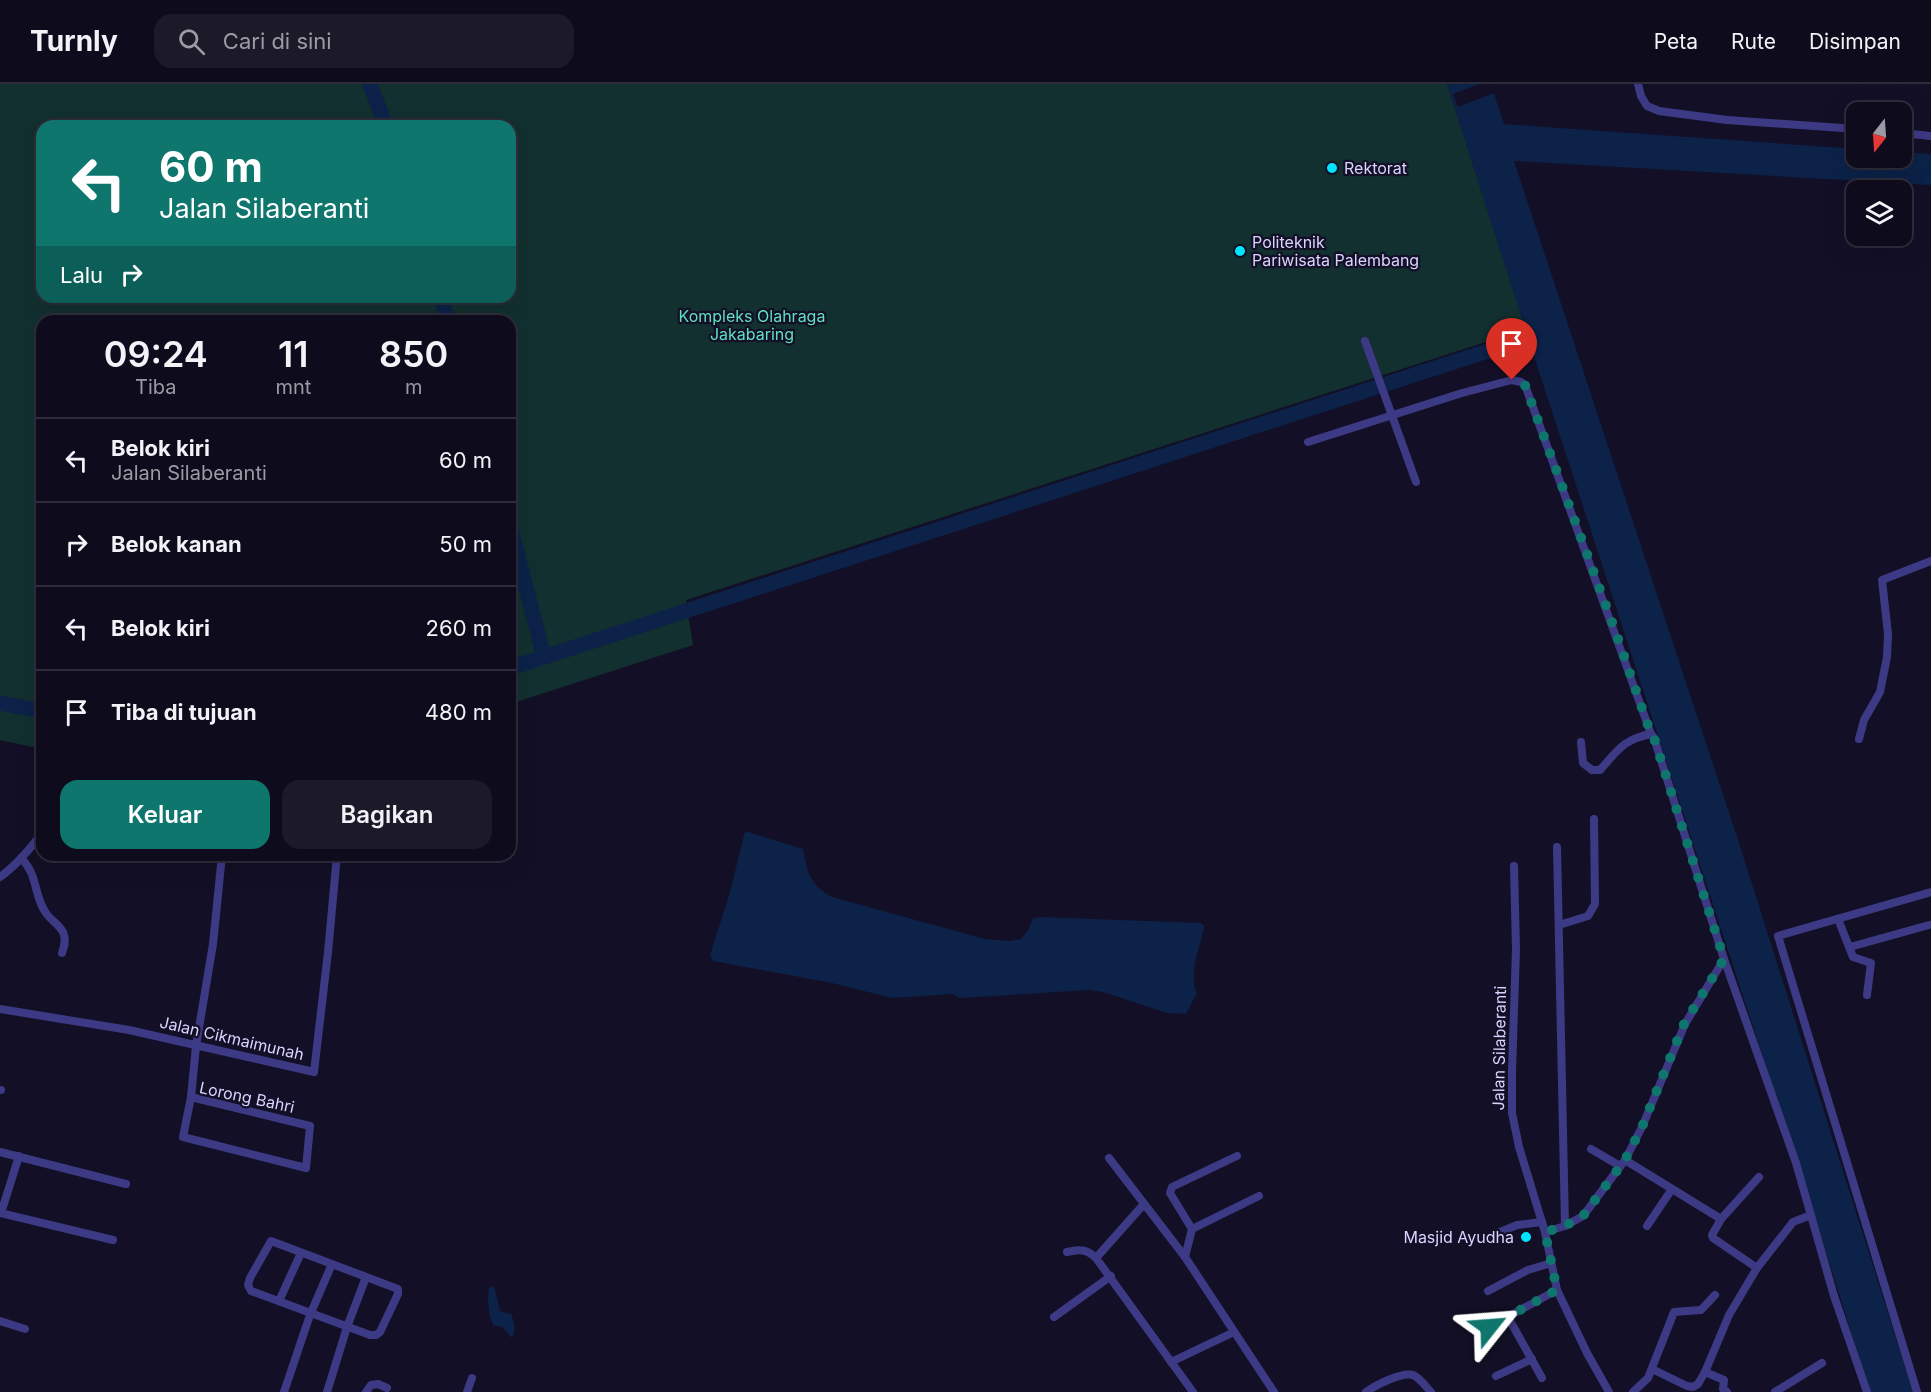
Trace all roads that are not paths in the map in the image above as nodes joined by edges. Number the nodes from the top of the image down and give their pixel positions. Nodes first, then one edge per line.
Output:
1 (1638, 84) edge
2 (1846, 128) edge
3 (1912, 134) edge
4 (1931, 136) edge
5 (1365, 341) dead end
6 (1391, 416) junction
7 (1308, 442) dead end
8 (1416, 482) dead end
9 (1931, 561) edge
10 (1651, 734) junction
11 (1859, 739) dead end
12 (1581, 742) dead end
13 (1594, 819) dead end
14 (36, 840) edge
15 (1557, 847) dead end
16 (21, 858) junction
17 (221, 861) edge
18 (336, 861) edge
19 (1514, 866) dead end
20 (0, 877) edge
21 (1931, 892) edge
22 (1838, 919) junction
23 (1929, 925) dead end
24 (1559, 926) junction
25 (1850, 947) junction
26 (62, 953) dead end
27 (1724, 959) junction
28 (1867, 995) dead end
29 (0, 1009) edge
30 (196, 1046) junction
31 (190, 1097) junction
32 (1591, 1149) dead end
33 (0, 1152) edge
34 (19, 1156) junction
35 (1237, 1156) dead end
36 (1109, 1158) dead end
37 (1622, 1163) junction
38 (1759, 1177) dead end
39 (126, 1184) dead end
40 (1672, 1189) junction
41 (1259, 1196) dead end
42 (1144, 1204) junction
43 (1, 1213) edge
44 (1811, 1215) junction
45 (1721, 1219) junction
46 (1542, 1222) junction
47 (1565, 1226) junction
48 (1647, 1226) dead end
49 (1192, 1228) junction
50 (1545, 1232) junction
51 (1493, 1235) dead end
52 (113, 1240) dead end
53 (1067, 1252) dead end
54 (301, 1253) junction
55 (1185, 1257) junction
56 (1096, 1258) junction
57 (1551, 1263) junction
58 (332, 1264) junction
59 (1757, 1268) junction
60 (1111, 1276) junction
61 (366, 1277) junction
62 (1557, 1290) junction
63 (1488, 1292) dead end
64 (1715, 1295) dead end
65 (279, 1301) junction
66 (311, 1313) junction
67 (1054, 1317) dead end
68 (1508, 1317) junction
69 (0, 1321) edge
70 (347, 1327) junction
71 (1489, 1327) dead end
72 (25, 1329) dead end
73 (1234, 1332) junction
74 (1532, 1359) junction
75 (1171, 1362) junction
76 (1822, 1363) dead end
77 (1652, 1369) junction
78 (1705, 1372) junction
79 (1496, 1376) dead end
80 (472, 1378) dead end
81 (1542, 1378) dead end
82 (387, 1388) dead end
83 (284, 1392) edge
84 (327, 1392) edge
85 (366, 1392) edge
86 (467, 1392) edge
87 (1193, 1392) edge
88 (1274, 1392) edge
89 (1366, 1392) edge
90 (1431, 1392) edge
91 (1609, 1392) edge
92 (1633, 1392) edge
93 (1727, 1392) edge
94 (1775, 1392) edge
95 (1867, 1392) edge
96 (1917, 1392) edge

1 - 2 street
3 - 4 street
5 - 6 street
6 - 7 street
6 - 8 street
6 - 10 street
9 - 11 street
10 - 12 street
10 - 27 street
13 - 24 street
14 - 16 street
15 - 24 street
16 - 20 street
16 - 26 street
17 - 30 street
18 - 30 street, Jalan Cikmaimunah
19 - 46 street, Jalan Silaberanti
21 - 22 street
22 - 25 street
22 - 96 street
23 - 25 street
24 - 47 street
25 - 28 street
27 - 37 street
27 - 44 street
29 - 30 street, Jalan Cikmaimunah
30 - 31 street
31 - 31 street, Lorong Bahri
32 - 37 street
33 - 34 street
34 - 39 street
34 - 43 street
35 - 49 street
36 - 42 street
37 - 40 street
37 - 47 street
38 - 45 street
40 - 45 street
40 - 48 street
41 - 49 street
42 - 55 street
42 - 56 street
43 - 52 street
44 - 59 street
44 - 95 street
45 - 59 street
46 - 50 street, Jalan Silaberanti
46 - 51 street
47 - 50 street
49 - 55 street
50 - 57 street, Jalan Silaberanti
53 - 56 street
54 - 58 street
54 - 65 street
54 - 65 street
55 - 73 street
56 - 60 street
57 - 62 street, Jalan Silaberanti
57 - 63 street
58 - 61 street
58 - 66 street
59 - 78 street
60 - 67 street
60 - 75 street
61 - 70 street
61 - 70 street
62 - 68 street
62 - 91 street, Jalan Silaberanti
64 - 77 street
65 - 66 street
66 - 70 street
66 - 83 street
68 - 71 street
68 - 74 street
69 - 72 street
70 - 84 street
73 - 75 street
73 - 88 street
74 - 79 street
74 - 81 street
75 - 87 street
76 - 94 street
77 - 78 street
77 - 92 street
78 - 93 street
80 - 86 street
82 - 85 street
89 - 90 street

